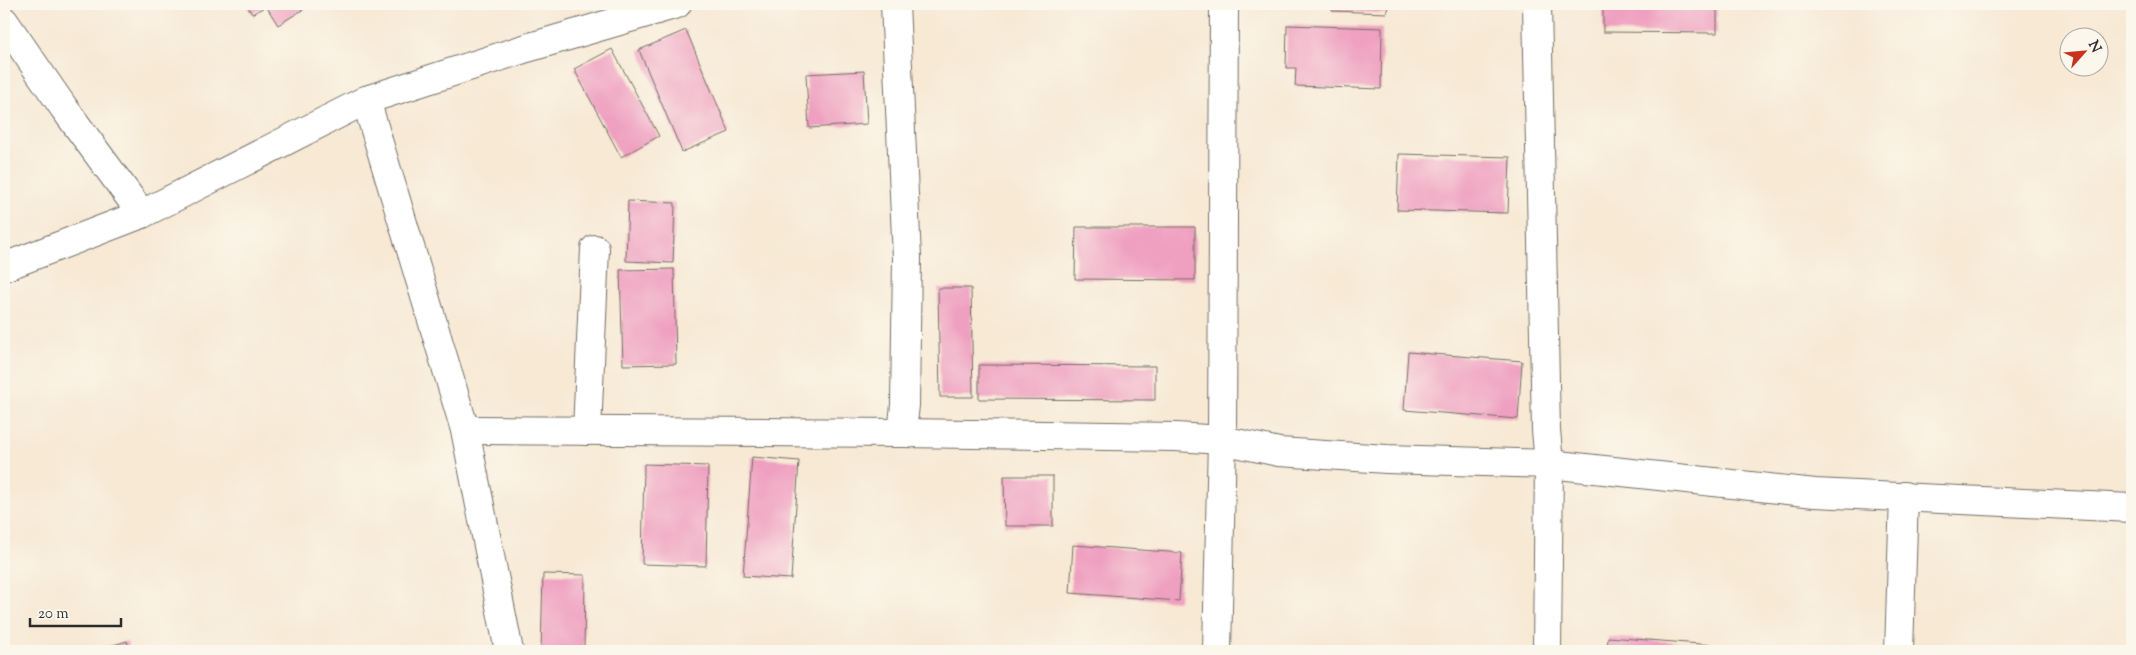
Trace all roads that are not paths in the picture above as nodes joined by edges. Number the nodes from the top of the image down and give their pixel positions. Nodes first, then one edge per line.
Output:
1 (677, 4) edge
2 (895, 4) edge
3 (1224, 4) edge
4 (1537, 4) edge
5 (4, 21) edge
6 (366, 100) junction
7 (142, 214) junction
8 (595, 249) dead end
9 (4, 267) edge
10 (466, 430) junction
11 (588, 431) junction
12 (902, 433) junction
13 (1222, 440) junction
14 (1549, 464) junction
15 (1904, 496) junction
16 (2132, 508) edge
17 (509, 651) edge
18 (1217, 651) edge
19 (1547, 651) edge
20 (1899, 651) edge

1 - 6 street
2 - 12 street
3 - 13 street
4 - 14 street
5 - 7 street
6 - 7 street
6 - 10 street
7 - 9 street
8 - 11 street
10 - 11 street
10 - 17 street
11 - 12 street
12 - 13 street
13 - 14 street
13 - 18 street
14 - 15 street
14 - 19 street
15 - 16 street
15 - 20 street

